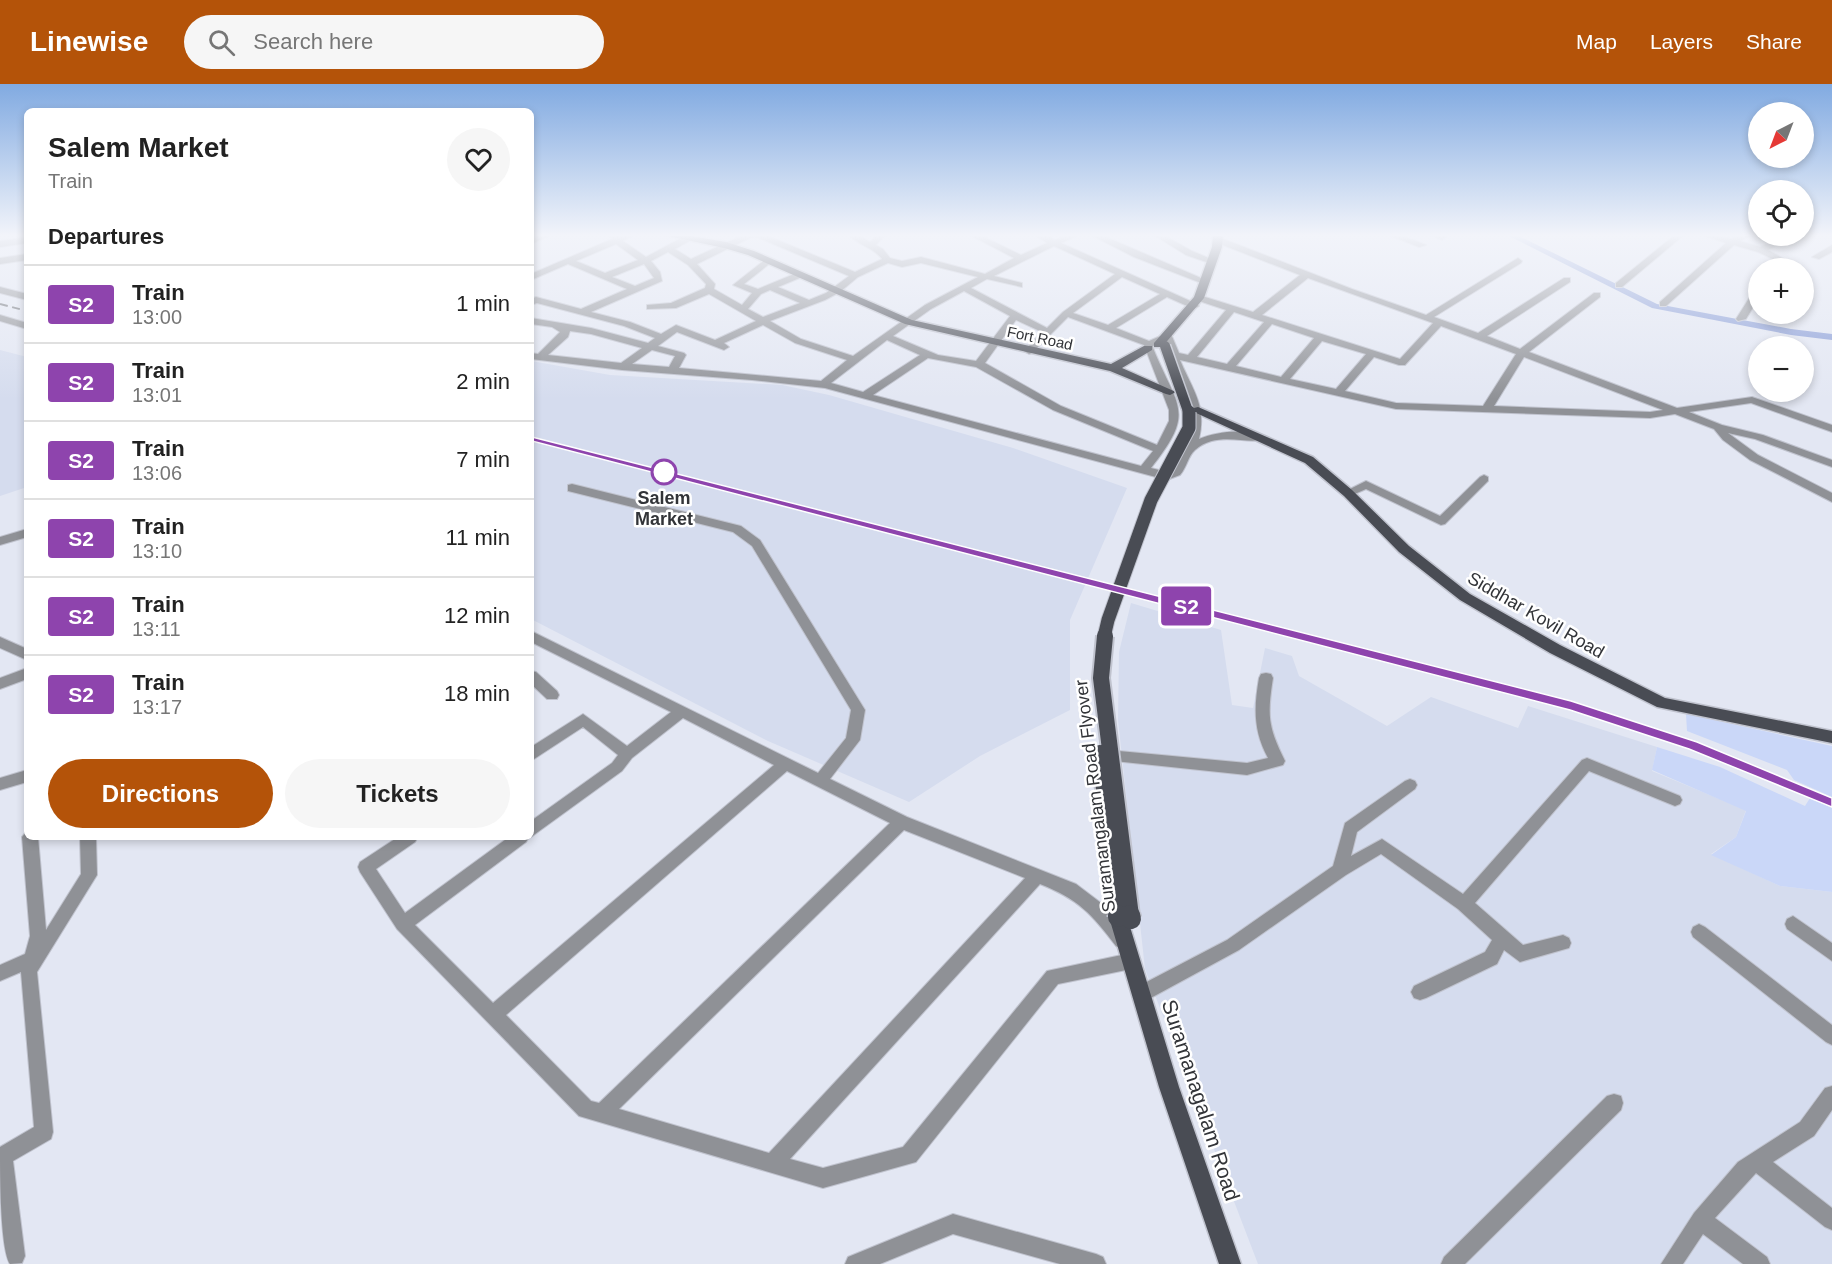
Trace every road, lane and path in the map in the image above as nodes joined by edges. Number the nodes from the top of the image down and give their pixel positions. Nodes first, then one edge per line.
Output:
1 (626, 289) edge
2 (650, 289) edge
3 (749, 289) edge
4 (768, 289) edge
5 (775, 289) edge
6 (830, 289) edge
7 (840, 289) edge
8 (962, 289) edge
9 (967, 289) edge
10 (1100, 289) edge
11 (1155, 289) edge
12 (1201, 289) edge
13 (1288, 289) edge
14 (1346, 289) edge
15 (1473, 289) edge
16 (1553, 289) edge
17 (1680, 289) edge
18 (0, 290) edge
19 (709, 290) joint
20 (758, 292) junction
21 (837, 292) junction
22 (1166, 294) junction
23 (1597, 295) dead end
24 (24, 296) edge
25 (641, 299) junction
26 (534, 301) edge
27 (1196, 302) junction
28 (810, 304) junction
29 (1663, 304) dead end
30 (1748, 307) edge
31 (744, 308) junction
32 (1232, 308) junction
33 (582, 312) junction
34 (1066, 315) junction
35 (1256, 315) junction
36 (1015, 316) junction
37 (0, 318) edge
38 (1427, 318) junction
39 (1740, 319) dead end
40 (765, 320) junction
41 (1272, 320) junction
42 (534, 322) edge
43 (909, 322) junction
44 (1439, 322) junction
45 (16, 323) junction
46 (24, 325) edge
47 (559, 327) junction
48 (0, 328) edge
49 (1110, 328) junction
50 (1047, 331) junction
51 (1321, 336) junction
52 (1480, 336) junction
53 (887, 337) junction
54 (663, 338) junction
55 (995, 343) junction
56 (715, 344) junction
57 (1160, 346) junction
58 (651, 347) junction
59 (726, 348) dead end
60 (1029, 351) junction
61 (1522, 352) junction
62 (1372, 353) junction
63 (927, 354) junction
64 (536, 357) edge
65 (855, 358) junction
66 (1191, 358) junction
67 (979, 364) junction
68 (622, 367) junction
69 (1230, 367) junction
70 (1113, 368) junction
71 (672, 371) junction
72 (1283, 380) junction
73 (823, 385) junction
74 (1170, 393) junction
75 (1338, 393) junction
76 (866, 395) junction
77 (1488, 407) junction
78 (1680, 410) junction
79 (1198, 411) junction
80 (1718, 427) junction
81 (1832, 429) edge
82 (1258, 438) junction
83 (1160, 450) junction
84 (1190, 450) junction
85 (1832, 464) edge
86 (1143, 471) junction
87 (1484, 479) dead end
88 (572, 488) dead end
89 (1347, 493) junction
90 (1832, 498) edge
91 (24, 534) edge
92 (0, 541) edge
93 (534, 639) edge
94 (0, 642) edge
95 (23, 653) edge
96 (0, 657) edge
97 (24, 674) edge
98 (1266, 678) dead end
99 (534, 679) edge
100 (0, 684) edge
101 (552, 695) dead end
102 (682, 711) junction
103 (1832, 737) edge
104 (534, 753) edge
105 (627, 754) junction
106 (1119, 757) dead end
107 (786, 765) junction
108 (24, 777) edge
109 (820, 781) junction
110 (0, 784) edge
111 (1410, 785) dead end
112 (1675, 800) dead end
113 (902, 822) junction
114 (534, 828) edge
115 (30, 840) edge
116 (88, 840) edge
117 (406, 840) edge
118 (517, 840) edge
119 (1340, 870) junction
120 (1037, 876) junction
121 (1464, 904) junction
122 (403, 924) junction
123 (1793, 924) dead end
124 (1699, 932) dead end
125 (1502, 938) junction
126 (1563, 943) dead end
127 (1832, 953) edge
128 (1130, 955) junction
129 (30, 966) junction
130 (0, 973) edge
131 (1420, 992) dead end
132 (1141, 994) junction
133 (494, 1015) junction
134 (1832, 1036) edge
135 (1832, 1095) edge
136 (1614, 1103) dead end
137 (601, 1114) junction
138 (1, 1157) edge
139 (1756, 1162) junction
140 (772, 1164) junction
141 (1701, 1220) junction
142 (1832, 1220) edge
143 (15, 1256) dead end
144 (855, 1264) edge
145 (1096, 1264) edge
146 (1230, 1264) edge
147 (1451, 1264) edge
148 (1671, 1264) edge
149 (1760, 1264) edge

1 - 25 street
2 - 25 street
3 - 20 street
4 - 20 street
5 - 28 street
6 - 21 main road, Fort Road
7 - 21 street
8 - 43 street
9 - 36 street
10 - 34 street
11 - 22 street
12 - 27 main road
13 - 35 street
14 - 38 street
15 - 38 street
16 - 52 street
17 - 29 street
18 - 24 street
19 - 25 street
19 - 31 street
20 - 31 street
21 - 28 street
21 - 43 main road, Fort Road
22 - 27 street
22 - 49 street
23 - 61 street
25 - 33 street
26 - 33 street
27 - 32 street
27 - 57 main road
28 - 40 street
30 - 39 street
31 - 40 street
32 - 35 street
32 - 66 street
33 - 54 street
34 - 49 street
34 - 50 street
35 - 41 street
36 - 50 street
36 - 55 street
37 - 45 street
38 - 44 street
40 - 56 street
40 - 65 street
41 - 51 street
41 - 69 street
42 - 47 street
43 - 53 street
43 - 55 main road, Fort Road
44 - 52 street
44 - 62 street
45 - 46 street
45 - 48 street
47 - 58 street
47 - 64 street
49 - 57 street
50 - 60 street
51 - 62 street
51 - 72 street
52 - 61 street
53 - 63 street
53 - 65 street
54 - 56 street
54 - 58 street
55 - 60 main road, Fort Road
55 - 67 street
56 - 59 street
57 - 66 street
57 - 70 main road
57 - 74 street
57 - 79 street
57 - 128 main road, Suramangalam Road Flyover, bridge
58 - 68 street
58 - 71 street
60 - 70 main road, Fort Road
61 - 77 street
61 - 78 street
62 - 75 street
63 - 67 street
63 - 76 street
64 - 68 street
65 - 73 street
66 - 69 street
67 - 83 street
68 - 71 street
69 - 72 street
70 - 74 main road, Fort Road
71 - 73 street
72 - 75 street
73 - 76 street
74 - 83 street
75 - 77 street
76 - 86 street
77 - 78 street
78 - 80 street
78 - 81 street
79 - 82 main road, Siddhar Kovil Road
79 - 84 street
80 - 85 street
80 - 90 street
82 - 84 street
82 - 89 main road, Siddhar Kovil Road
83 - 86 street
84 - 86 street
87 - 89 street
88 - 109 street
89 - 103 main road, Siddhar Kovil Road
91 - 92 street
93 - 102 street
94 - 95 street
95 - 96 street
97 - 100 street
98 - 106 street
99 - 101 street
102 - 105 street
102 - 107 street
104 - 105 street
105 - 114 street
107 - 109 street
107 - 133 street
108 - 110 street
109 - 113 street
111 - 119 street
112 - 121 street
113 - 120 street
113 - 137 street
115 - 129 street
116 - 129 street
117 - 122 street
118 - 122 street
119 - 121 street
119 - 132 street
120 - 128 street
120 - 140 street
121 - 125 street
122 - 133 street
123 - 127 street
124 - 134 street
125 - 126 street
125 - 131 street
128 - 132 main road, Suramanagalam Road
128 - 140 street
129 - 130 street
129 - 138 street
132 - 146 main road, Suramanagalam Road
133 - 137 street
135 - 139 street
136 - 147 street
137 - 140 street
138 - 143 street
139 - 141 street
139 - 142 street
141 - 148 street
141 - 149 street
144 - 145 street

